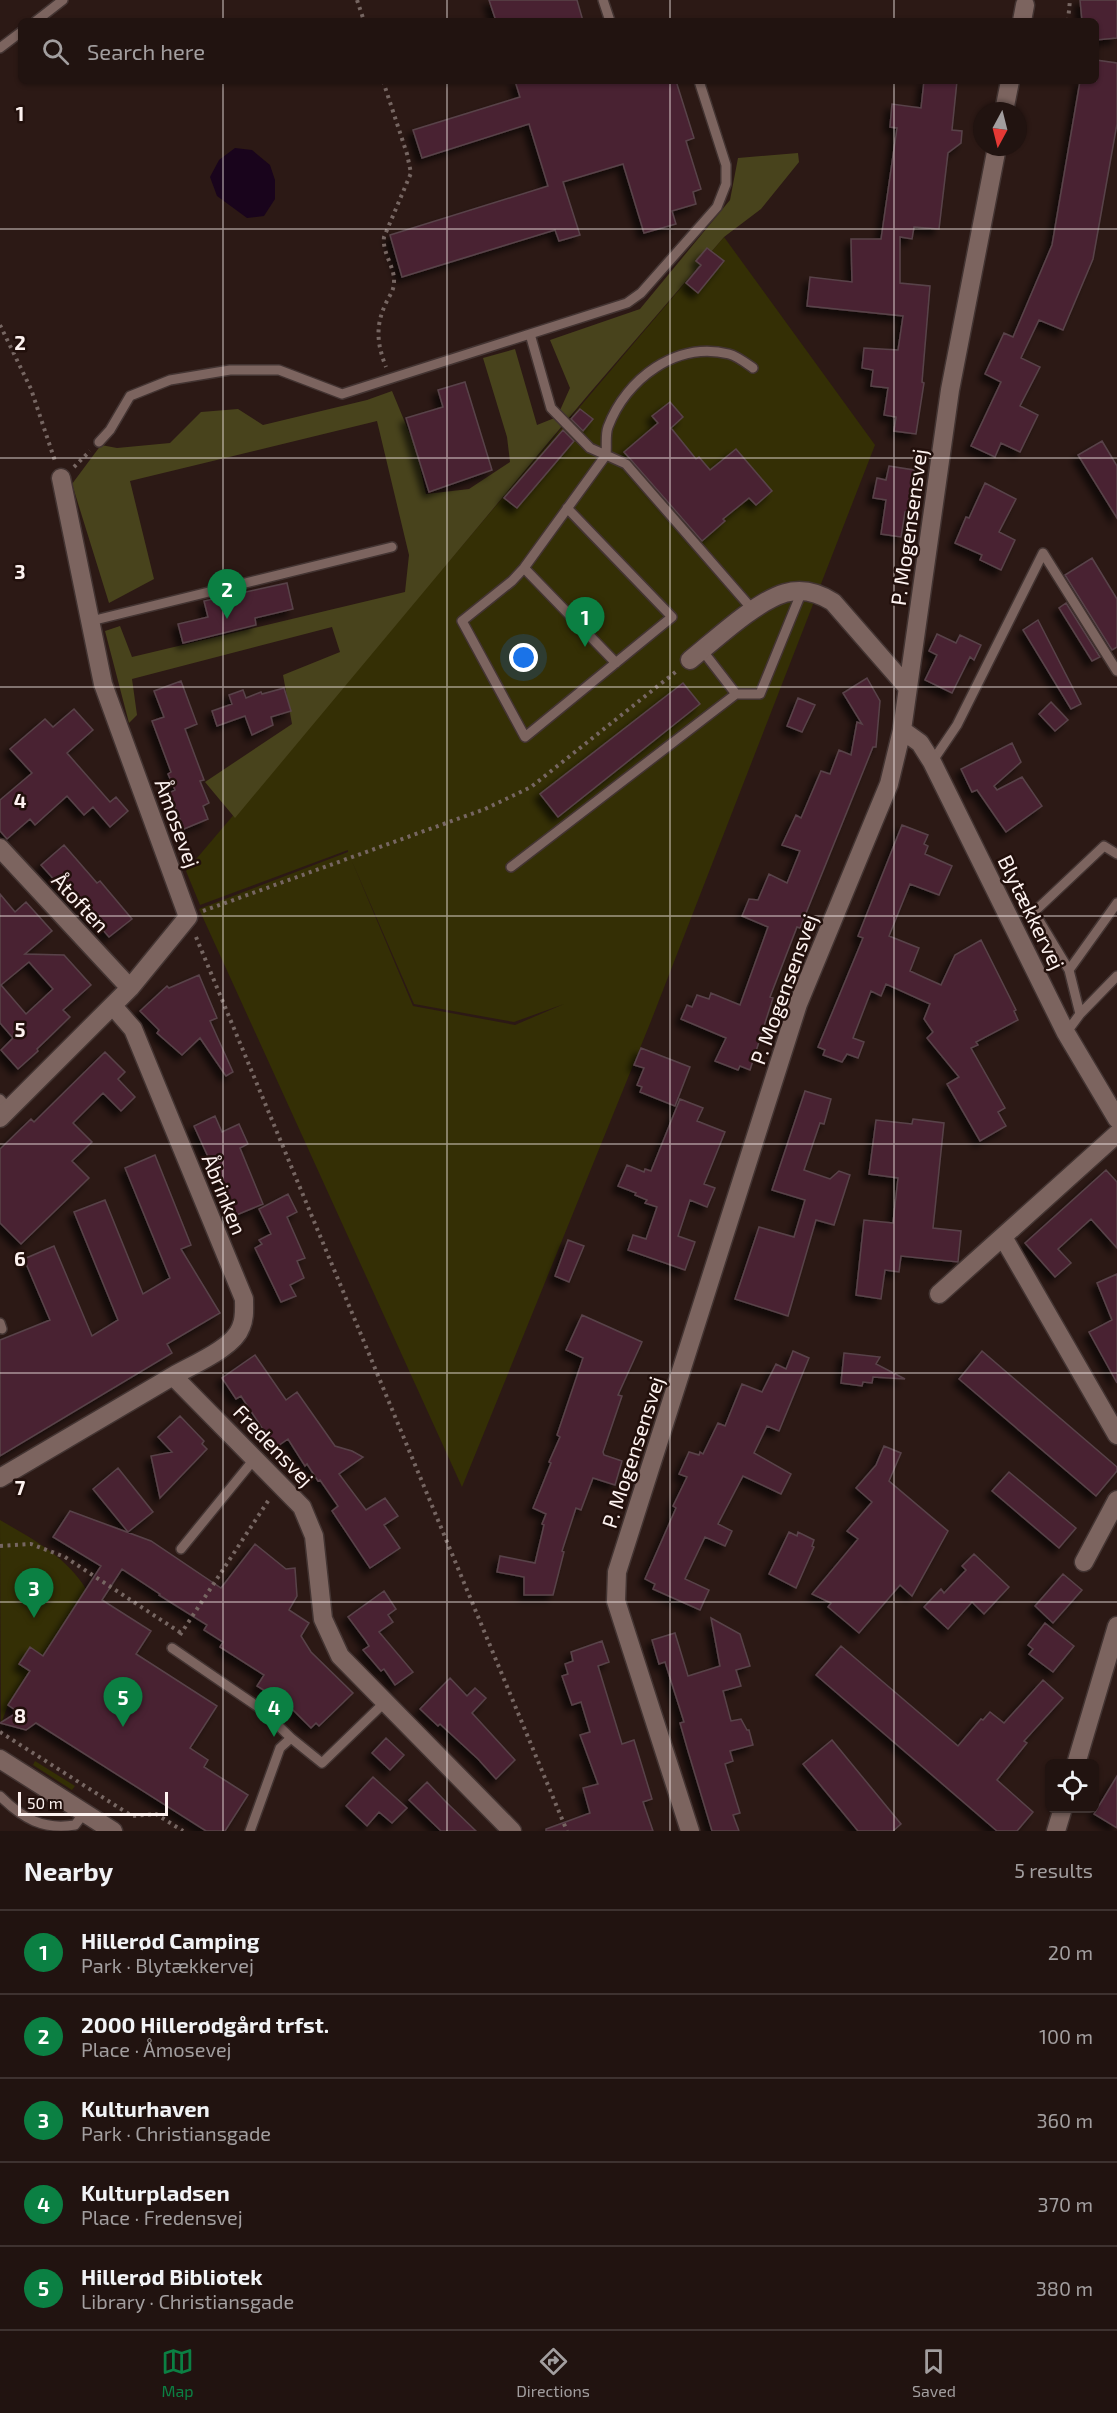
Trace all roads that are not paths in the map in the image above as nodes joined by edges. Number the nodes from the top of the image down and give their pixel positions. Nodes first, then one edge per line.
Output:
1 (63, 0) edge
2 (603, 0) edge
3 (40, 18) edge
4 (609, 18) edge
5 (18, 34) edge
6 (0, 48) edge
7 (700, 84) edge
8 (1009, 84) edge
9 (1006, 102) edge
10 (995, 156) edge
11 (530, 334) junction
12 (753, 368) dead end
13 (99, 442) road end
14 (606, 455) junction
15 (61, 478) road end
16 (567, 508) junction
17 (392, 547) dead end
18 (524, 568) junction
19 (802, 591) junction
20 (753, 610) junction
21 (91, 621) junction
22 (696, 655) joint
23 (616, 663) junction
24 (1117, 671) edge
25 (908, 688) junction
26 (736, 694) junction
27 (902, 730) junction
28 (932, 762) junction
29 (0, 848) edge
30 (1117, 854) edge
31 (511, 867) dead end
32 (1117, 903) edge
33 (1069, 970) junction
34 (1117, 976) edge
35 (130, 988) junction
36 (113, 1006) junction
37 (1080, 1014) junction
38 (1066, 1033) junction
39 (3, 1108) edge
40 (1117, 1119) edge
41 (1117, 1134) edge
42 (1003, 1237) junction
43 (939, 1294) dead end
44 (173, 1376) junction
45 (1116, 1433) edge
46 (255, 1458) junction
47 (0, 1478) edge
48 (1117, 1500) edge
49 (182, 1549) dead end
50 (1084, 1562) dead end
51 (1117, 1626) edge
52 (172, 1648) road end
53 (385, 1702) junction
54 (291, 1738) junction
55 (0, 1758) edge
56 (1077, 1759) edge
57 (0, 1796) edge
58 (84, 1813) junction
59 (1062, 1813) edge
60 (113, 1831) edge
61 (250, 1831) edge
62 (512, 1831) edge
63 (690, 1831) edge
64 (1057, 1831) edge

1 - 3 lane
2 - 4 lane
5 - 6 lane
7 - 11 lane
8 - 9 street
10 - 25 street, P. Mogensensvej
11 - 13 lane
11 - 14 lane
12 - 14 lane
14 - 16 lane
14 - 20 lane
15 - 21 street, Åmosevej
16 - 18 lane
16 - 23 lane
17 - 21 lane
18 - 23 lane
18 - 23 lane
19 - 20 street
19 - 25 street
19 - 26 lane
20 - 22 street
21 - 35 street, Åmosevej
22 - 26 lane
24 - 28 lane
25 - 27 street, P. Mogensensvej
26 - 31 lane
27 - 28 street, Blytækkervej
27 - 63 street, P. Mogensensvej
28 - 38 street, Blytækkervej
29 - 35 street, Åtoften
30 - 33 lane
32 - 33 lane
33 - 37 lane
34 - 37 lane
35 - 36 street
36 - 39 street
36 - 44 street, Åbrinken
37 - 38 lane
38 - 40 street, Blytækkervej
41 - 42 street
42 - 43 street
42 - 45 street
44 - 46 street, Fredensvej
44 - 47 street
46 - 49 lane
46 - 53 street, Fredensvej
48 - 50 street
51 - 56 street
52 - 54 lane
53 - 54 lane
53 - 62 street, Fredensvej
54 - 61 lane
55 - 58 street
57 - 58 lane
58 - 60 street
59 - 64 street

